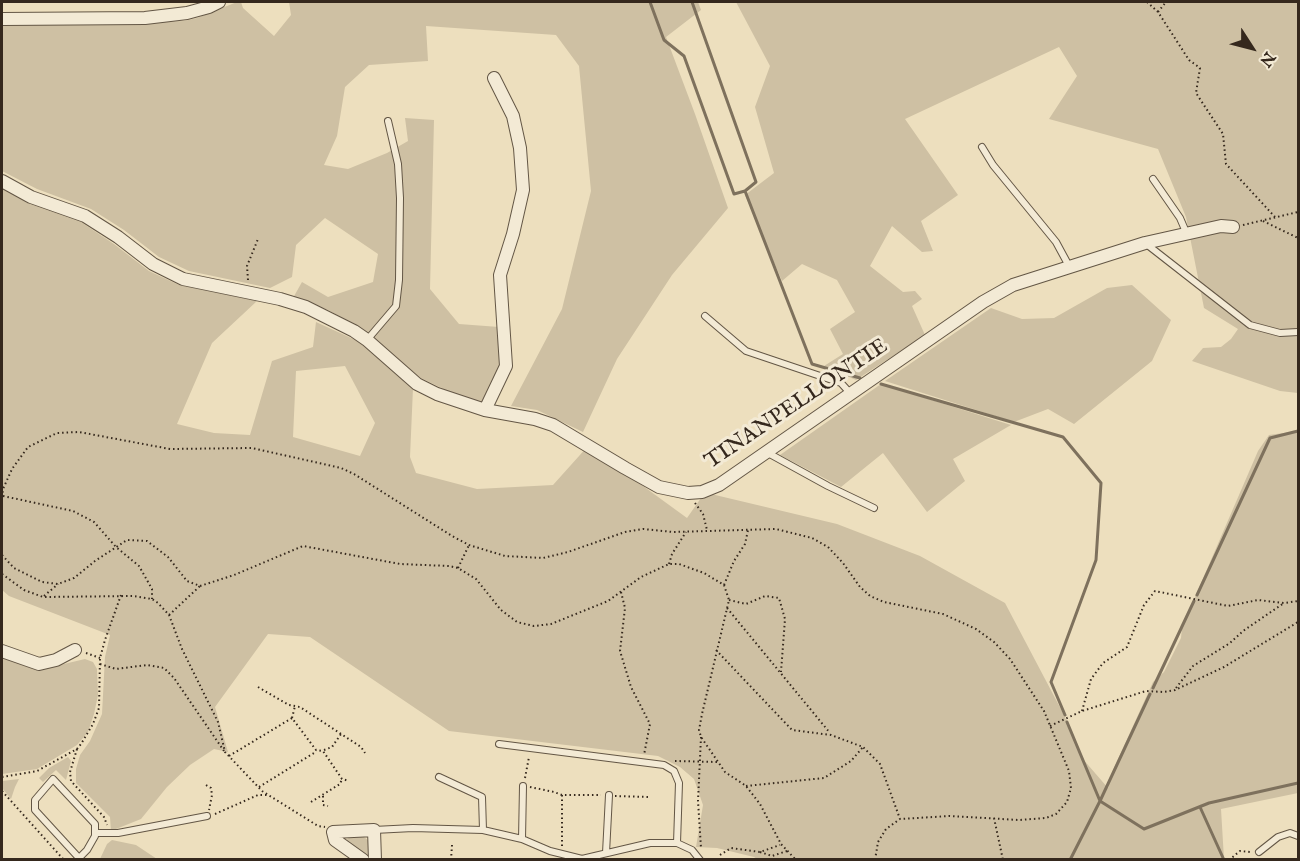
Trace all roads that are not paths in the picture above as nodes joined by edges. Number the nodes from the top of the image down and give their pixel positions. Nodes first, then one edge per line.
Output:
1 (219, 2) edge
2 (2, 19) edge
3 (494, 78) dead end
4 (388, 121) dead end
5 (982, 147) dead end
6 (1153, 180) dead end
7 (2, 181) edge
8 (1233, 226) road end
9 (1186, 232) junction
10 (1145, 243) junction
11 (1069, 266) junction
12 (705, 316) dead end
13 (1299, 332) edge
14 (367, 340) junction
15 (851, 394) junction
16 (485, 410) junction
17 (768, 453) junction
18 (874, 508) dead end
19 (75, 650) road end
20 (2, 651) edge
21 (499, 744) dead end
22 (439, 777) dead end
23 (523, 786) road end
24 (609, 795) road end
25 (207, 816) road end
26 (374, 830) junction
27 (483, 830) junction
28 (95, 833) junction
29 (1299, 836) edge
30 (522, 839) junction
31 (677, 843) junction
32 (1259, 852) road end
33 (606, 853) junction
34 (78, 859) edge
35 (363, 860) edge
36 (375, 860) edge
37 (700, 860) edge

1 - 2 street
3 - 16 street
4 - 14 lane
5 - 11 lane
6 - 9 lane
7 - 14 street, TINANPELLONTIE
8 - 9 street, TINANPELLONTIE
9 - 10 street, TINANPELLONTIE
10 - 11 street, TINANPELLONTIE
10 - 13 lane
11 - 15 street, TINANPELLONTIE
12 - 15 lane
14 - 16 street, TINANPELLONTIE
15 - 17 street, TINANPELLONTIE
16 - 17 street, TINANPELLONTIE
17 - 18 lane
19 - 20 street
21 - 31 lane
22 - 27 lane
23 - 30 lane
24 - 33 lane
25 - 28 lane
26 - 27 lane
26 - 35 street
26 - 36 street
27 - 30 lane
28 - 34 lane
28 - 34 lane
29 - 32 lane
30 - 33 lane
31 - 33 lane
31 - 37 lane

